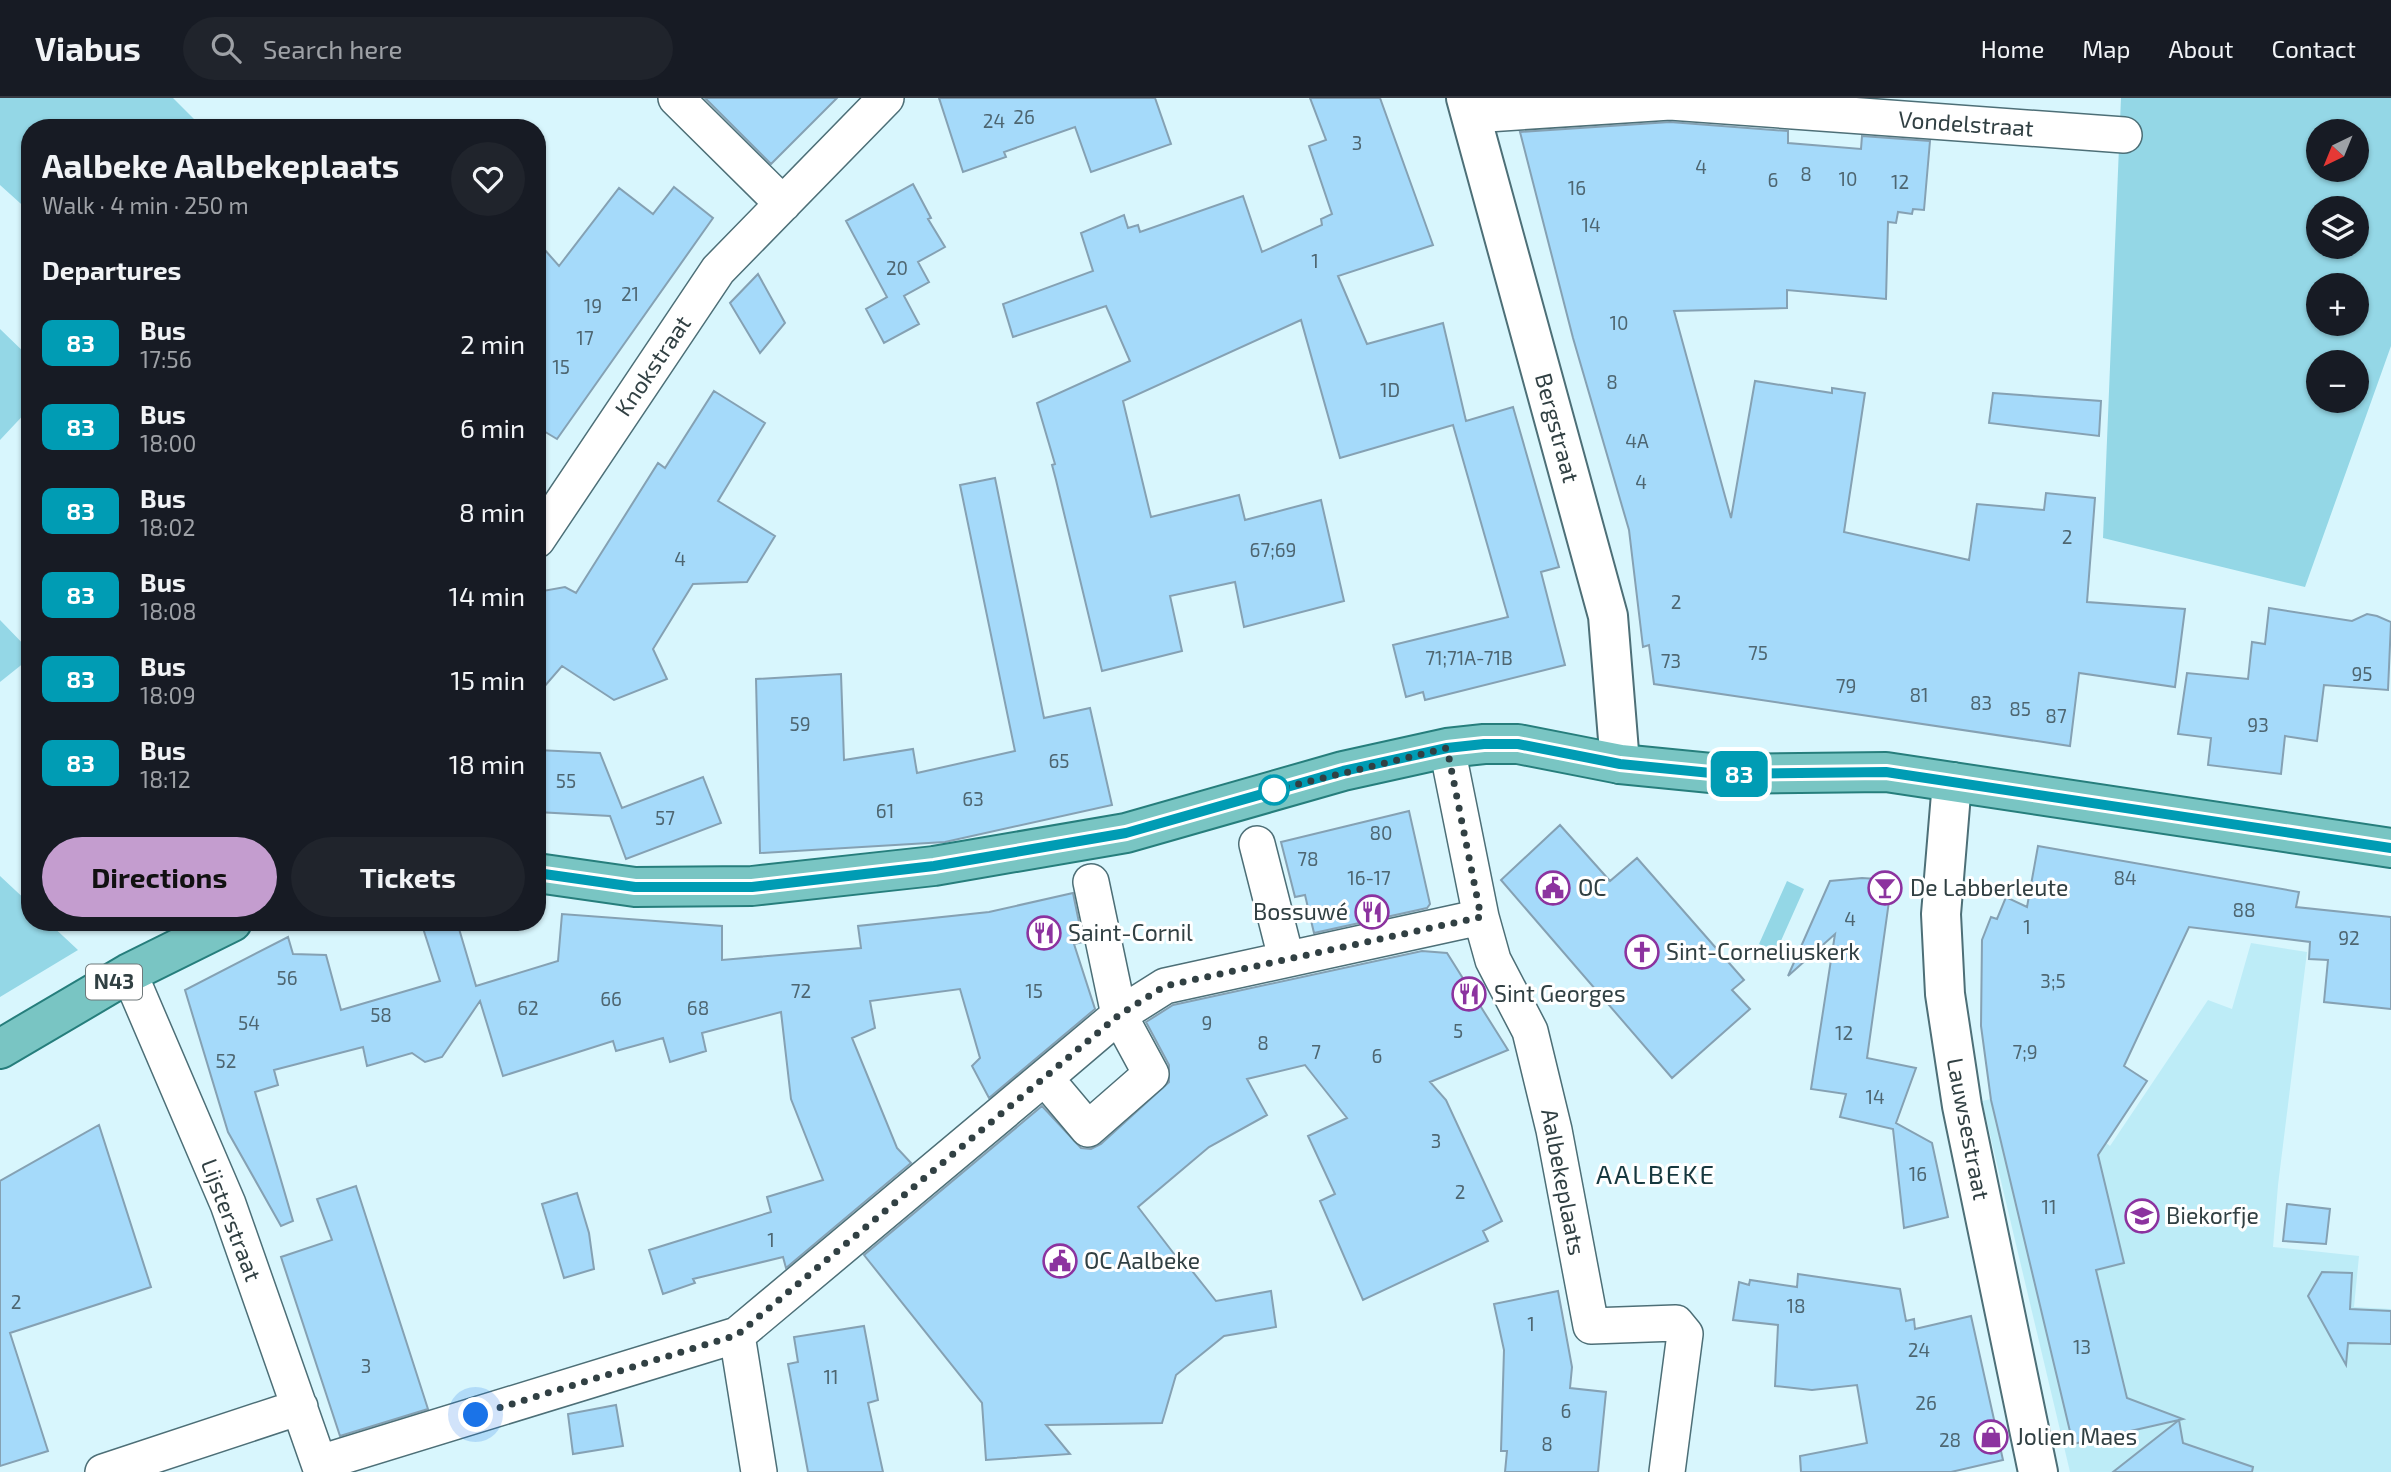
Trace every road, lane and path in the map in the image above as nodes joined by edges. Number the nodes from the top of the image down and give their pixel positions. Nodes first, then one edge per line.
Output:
1 (676, 98) edge
2 (886, 98) edge
3 (1469, 107) edge
4 (2124, 135) dead end
5 (783, 204) junction
6 (546, 527) edge
7 (1447, 748) junction
8 (1620, 764) junction
9 (1952, 782) junction
10 (1257, 844) dead end
11 (2391, 848) edge
12 (546, 874) edge
13 (1095, 879) dead end
14 (1481, 917) junction
15 (1111, 920) dead end
16 (214, 931) edge
17 (1284, 950) dead end
18 (130, 973) junction
19 (1151, 980) dead end
20 (1119, 1015) junction
21 (0, 1049) edge
22 (737, 1335) junction
23 (300, 1407) junction
24 (321, 1467) edge
25 (103, 1472) edge
26 (759, 1472) edge
27 (1667, 1472) edge
28 (2038, 1472) edge

1 - 5 street
2 - 5 street, Knokstraat
3 - 4 street, Vondelstraat
3 - 8 street, Bergstraat
5 - 6 street, Knokstraat
7 - 8 main road
7 - 12 main road
7 - 14 street, Aalbekeplaats
8 - 9 main road
9 - 11 main road
9 - 28 street, Lauwsestraat
10 - 17 street
13 - 20 street
14 - 20 street
14 - 27 street, Aalbekeplaats
15 - 19 street
16 - 18 main road, N43
18 - 21 main road, N43
18 - 23 street, Lijsterstraat
20 - 22 street
22 - 24 street
22 - 26 street
23 - 24 street, Lijsterstraat
23 - 25 street

